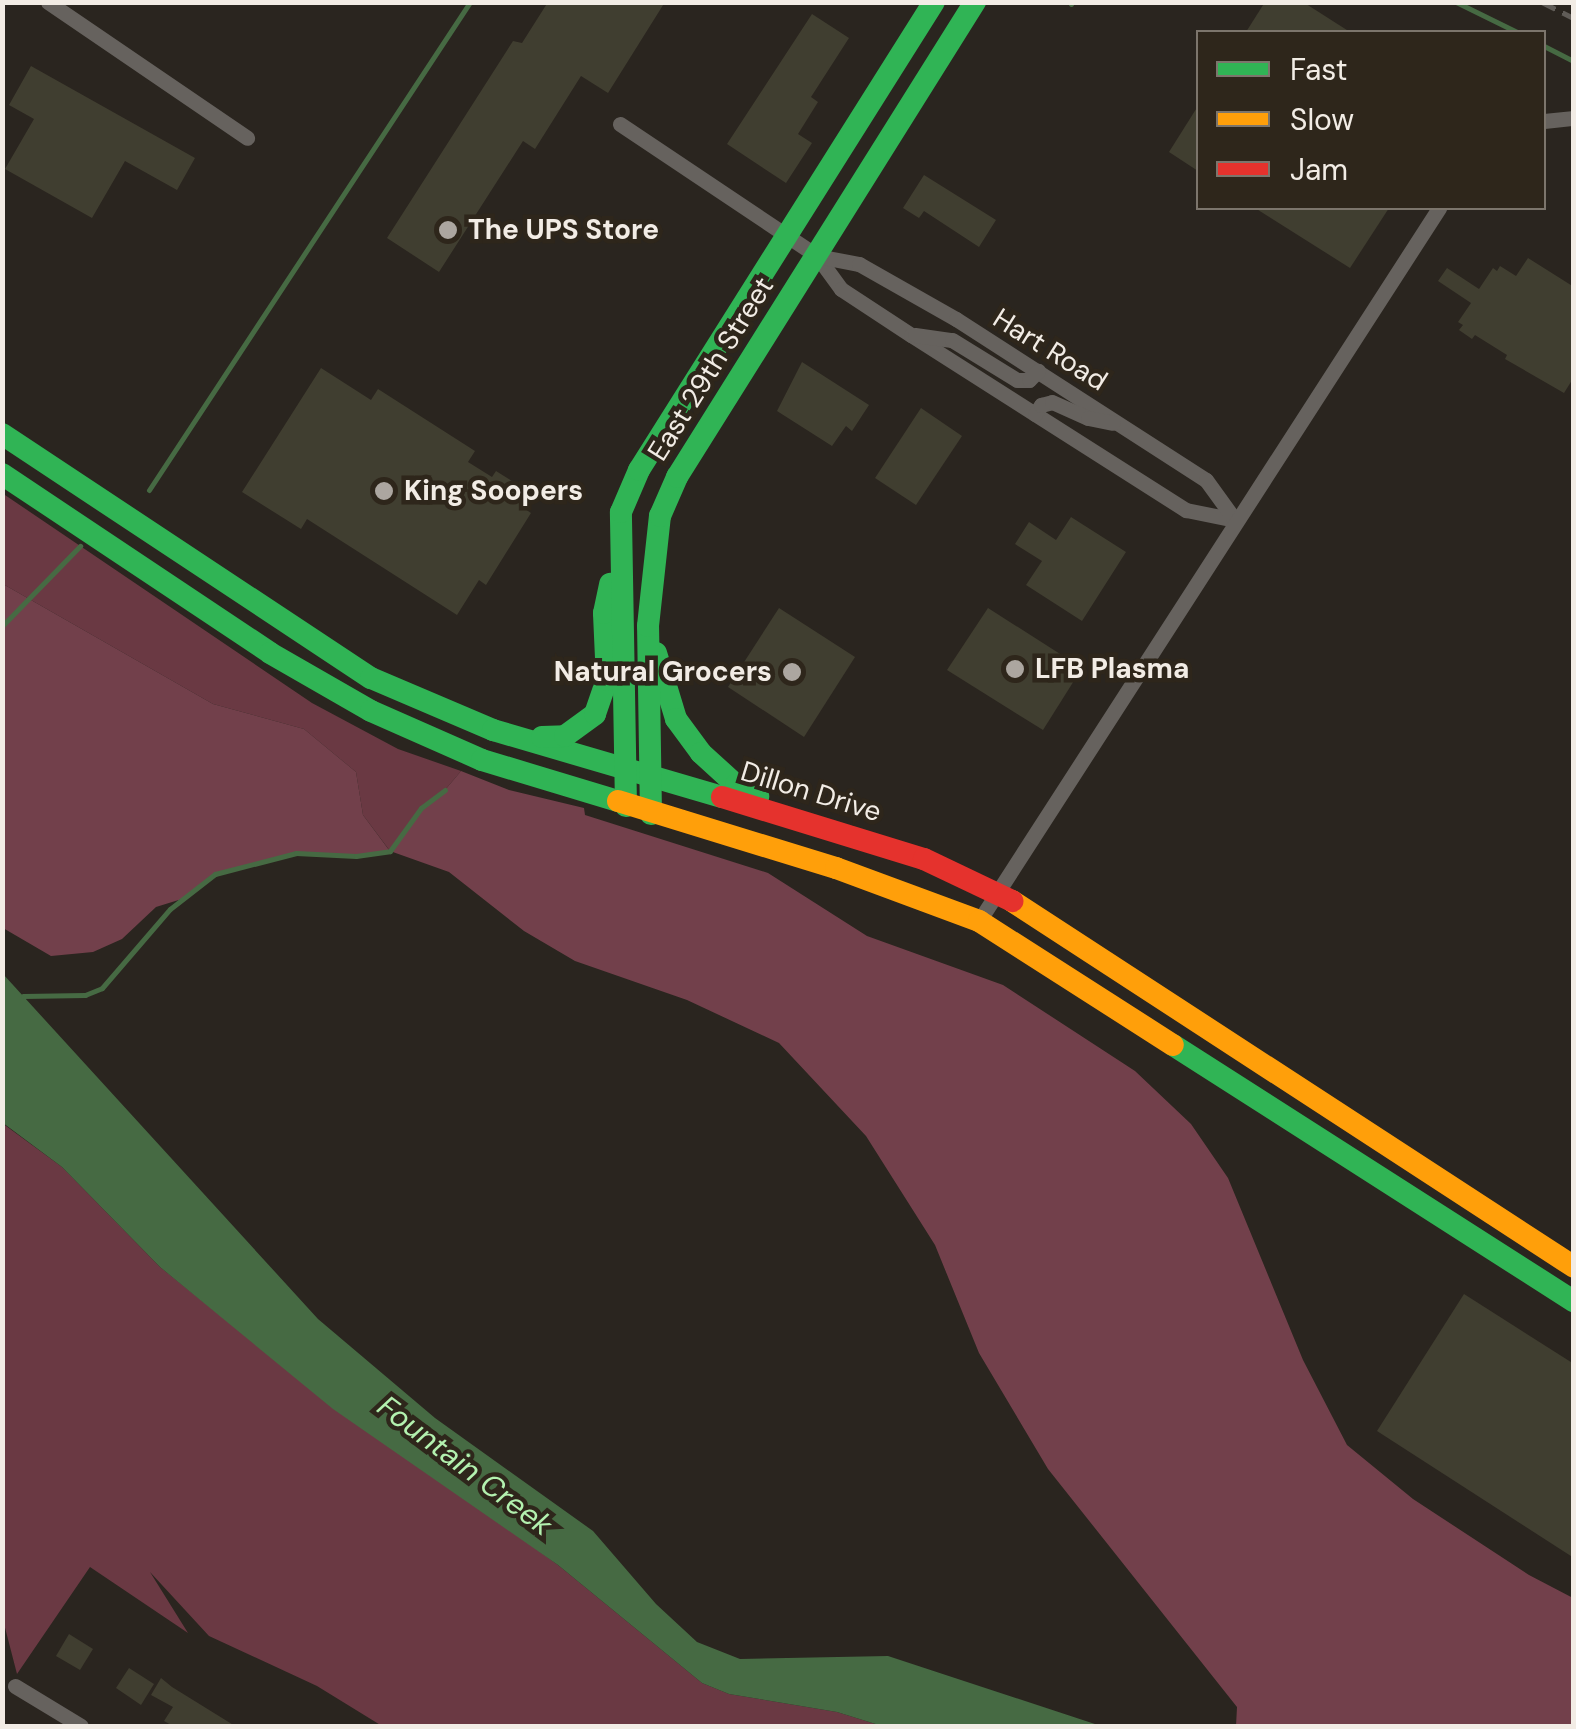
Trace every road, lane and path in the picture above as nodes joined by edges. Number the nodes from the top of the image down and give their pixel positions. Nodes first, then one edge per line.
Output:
1 (48, 2) edge
2 (934, 2) edge
3 (976, 2) edge
4 (1574, 118) edge
5 (1546, 121) edge
6 (620, 124) dead end
7 (246, 138) dead end
8 (1438, 210) edge
9 (786, 234) junction
10 (817, 256) junction
11 (911, 334) junction
12 (1038, 371) junction
13 (1035, 414) junction
14 (1122, 424) junction
15 (2, 434) edge
16 (2, 474) edge
17 (1235, 520) junction
18 (618, 541) junction
19 (648, 626) junction
20 (528, 738) junction
21 (625, 767) junction
22 (650, 774) junction
23 (626, 806) junction
24 (651, 814) junction
25 (818, 824) junction
26 (996, 891) junction
27 (979, 921) junction
28 (1574, 1267) edge
29 (1574, 1301) edge
30 (15, 1686) dead end
31 (82, 1726) edge

1 - 7 street
2 - 9 main road, East 29th Street
3 - 10 main road, East 29th Street
4 - 5 street
6 - 9 street, Hart Road
8 - 17 street
9 - 10 street, Hart Road
9 - 18 main road, East 29th Street
10 - 11 street, Hart Road
10 - 12 street, Hart Road
10 - 19 main road, East 29th Street
11 - 12 street
11 - 13 street, Hart Road
12 - 14 street, Hart Road
13 - 14 street
13 - 17 street, Hart Road
14 - 17 street, Hart Road
15 - 20 main road, Dillon Drive
16 - 23 main road
17 - 26 street
18 - 20 main road
18 - 21 main road, East 29th Street
19 - 22 main road, East 29th Street
19 - 25 main road
20 - 21 main road, Dillon Drive
21 - 22 main road, Dillon Drive
21 - 23 main road, East 29th Street
22 - 24 main road, East 29th Street
22 - 25 main road, Dillon Drive
23 - 24 main road
24 - 27 main road
25 - 26 main road, Dillon Drive
26 - 27 street
26 - 28 main road, Dillon Drive
27 - 29 main road
30 - 31 street

